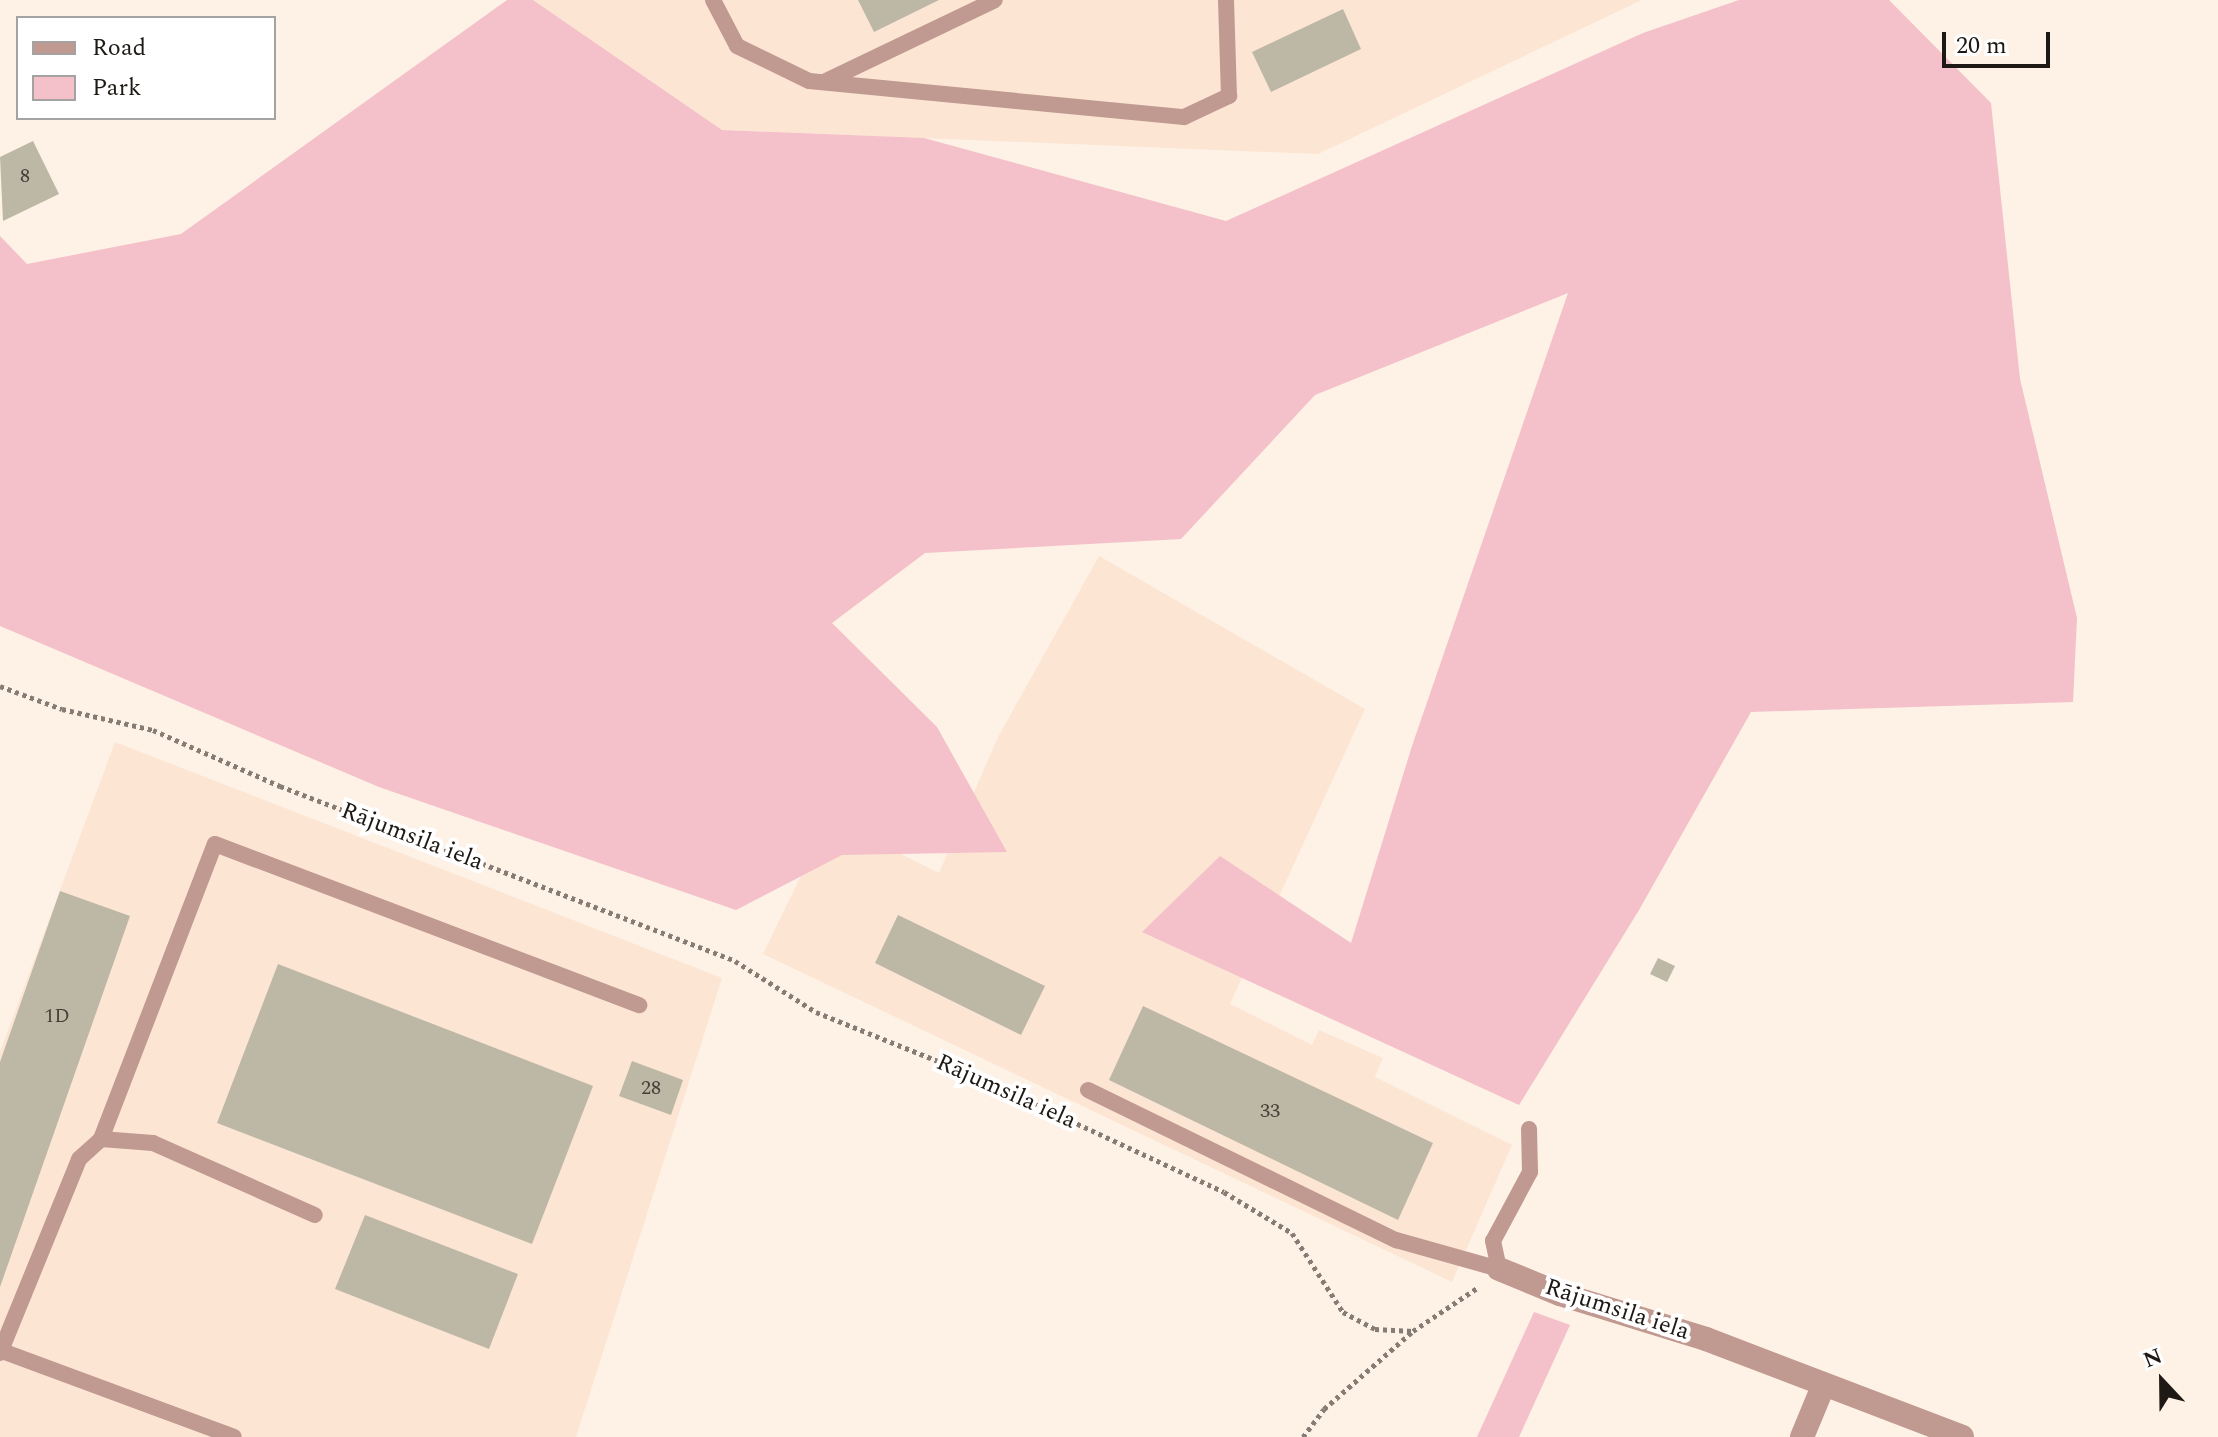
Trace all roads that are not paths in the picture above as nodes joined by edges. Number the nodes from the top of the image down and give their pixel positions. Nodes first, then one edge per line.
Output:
1 (713, 0) edge
2 (995, 0) edge
3 (1226, 0) edge
4 (824, 82) junction
5 (639, 1005) dead end
6 (1088, 1090) dead end
7 (1529, 1129) dead end
8 (101, 1139) junction
9 (315, 1215) dead end
10 (1499, 1269) junction
11 (1, 1352) edge
12 (1824, 1384) junction
13 (234, 1437) edge
14 (1802, 1437) edge
15 (1962, 1437) edge

1 - 4 lane
2 - 4 lane
3 - 4 lane
5 - 8 lane
6 - 10 lane
7 - 10 lane
8 - 9 lane
8 - 11 lane
10 - 12 street, Rājumsila iela
11 - 13 lane
12 - 14 street
12 - 15 street, Rājumsila iela

